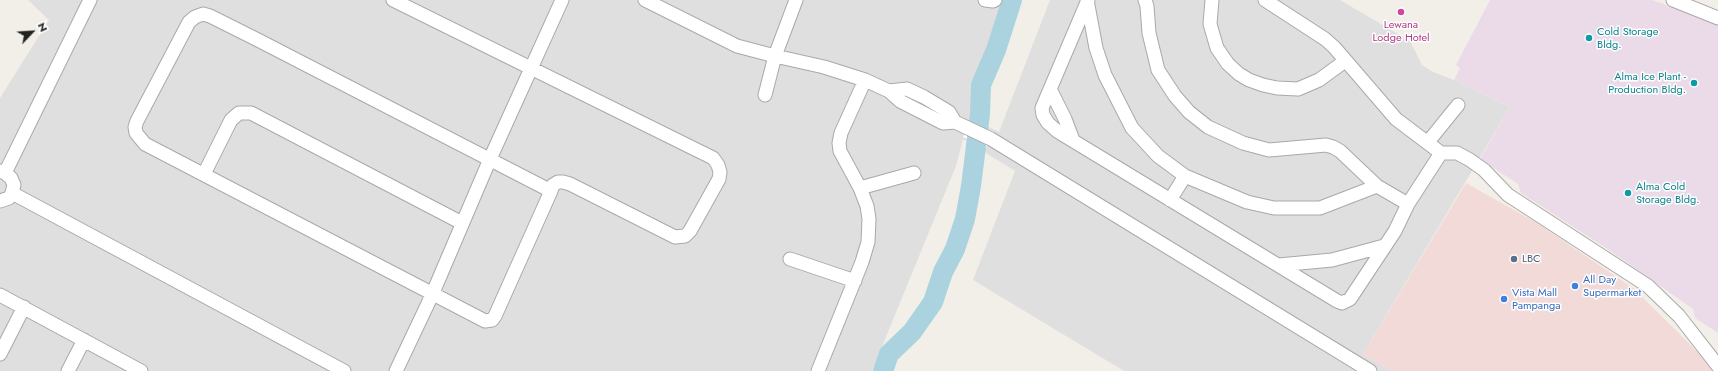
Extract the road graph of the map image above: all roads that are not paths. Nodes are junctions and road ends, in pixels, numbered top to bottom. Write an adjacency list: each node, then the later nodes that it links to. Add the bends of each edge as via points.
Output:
1 (90, 0): 25 (street)
2 (393, 0): 16 (street)
3 (562, 0): 16 (street)
4 (644, 0): 14 (street, via 737,46)
5 (796, 0): 14 (street)
6 (985, 0): 7 (street)
7 (995, 0)
8 (1088, 0): 18 (street); 28 (street, via 1096,48 1105,75 1132,128 1158,156)
9 (1144, 0): 29 (street, via 1158,70 1189,112 1208,127 1244,143 1269,150 1326,145 1333,147)
10 (1212, 0): 15 (street, via 1210,24 1217,48 1228,64 1249,80 1277,88 1298,88 1319,80)
11 (1265, 0): 15 (street, via 1325,39)
12 (1673, 0): 13 (street)
13 (1718, 18)
14 (775, 56): 17 (street); 19 (street)
15 (1345, 61): 22 (street, via 1396,119)
16 (532, 68): 24 (street); 31 (street, via 702,152 712,158 720,172 719,179 690,232 680,237 675,237 563,182 553,185)
17 (865, 80): 30 (street, via 841,133 839,144 846,164); 52 (street, via 889,91 906,89 924,97 949,112 955,122 991,139)
18 (1050, 89): 21 (street); 21 (street, via 1042,108 1043,115 1057,131)
19 (765, 95)
20 (1458, 105): 22 (street)
21 (1073, 140): 33 (street)
22 (1428, 142): 23 (street)
23 (1441, 153): 35 (street); 46 (street, via 1457,153 1470,160 1484,170 1508,195 1648,286 1679,316)
24 (490, 159): 27 (street, via 203,14 189,22 135,127 136,133 145,144); 31 (street); 36 (street)
25 (3, 172): 32 (street, via 11,178 14,185)
26 (914, 173): 30 (street)
27 (204, 174): 36 (street, via 231,120 239,113 251,113); 42 (street)
28 (1185, 176): 29 (street, via 1246,202 1274,208 1320,208); 33 (street)
29 (1377, 186): 35 (street)
30 (860, 188): 40 (street, via 867,206 869,233)
31 (550, 191): 42 (street, via 494,318 485,321)
32 (12, 193): 34 (street, via 9,198); 49 (street)
33 (1170, 200): 39 (street)
34 (0, 201)
35 (1408, 204): 37 (street)
36 (462, 223): 42 (street)
37 (1384, 246): 39 (street, via 1332,260); 39 (street, via 1350,299 1342,302)
38 (790, 259): 40 (street)
39 (1279, 265)
40 (854, 281): 51 (street)
41 (0, 294): 43 (street)
42 (432, 295): 50 (street)
43 (24, 307): 44 (street); 45 (street)
44 (84, 340): 47 (street); 48 (street)
45 (0, 354)
46 (1718, 366)
47 (68, 371)
48 (141, 371)
49 (344, 371)
50 (396, 371)
51 (818, 371)
52 (1370, 371)

